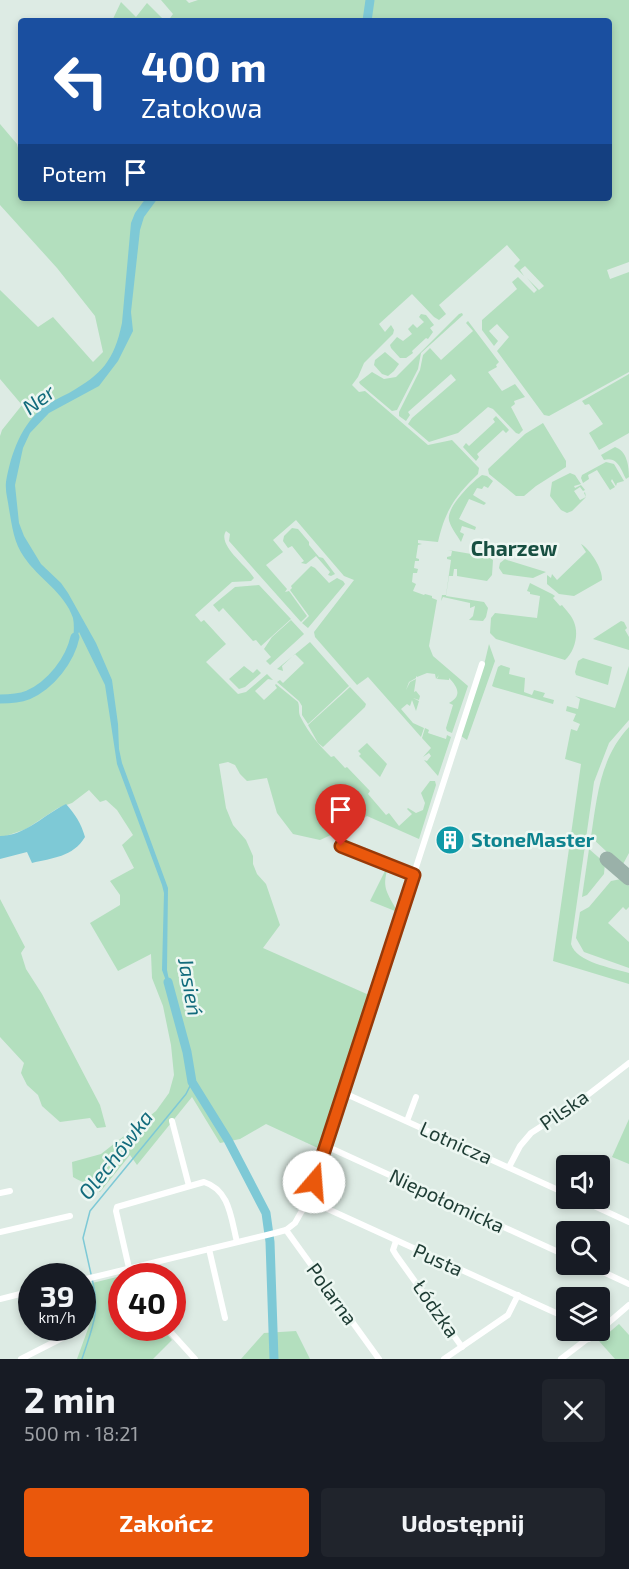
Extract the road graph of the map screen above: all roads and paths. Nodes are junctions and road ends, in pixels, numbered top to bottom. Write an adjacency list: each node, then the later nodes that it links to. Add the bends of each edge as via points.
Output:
1 (482, 664): 3 (street)
2 (341, 846): 3 (street)
3 (414, 875): 5 (street)
4 (629, 1063): 10 (street, Pilska, via 531,1133)
5 (344, 1093): 8 (street, Lotnicza); 9 (street)
6 (416, 1096): 8 (street)
7 (172, 1121): 11 (street)
8 (407, 1121): 10 (street, Lotnicza)
9 (326, 1146): 15 (street); 24 (street, Niepołomicka)
10 (509, 1167): 12 (street, Lotnicza)
11 (189, 1186): 22 (street, via 204,1182 216,1188 226,1200); 25 (street, via 117,1207)
12 (556, 1189)
13 (10, 1191): 14 (street)
14 (0, 1193)
15 (309, 1200): 19 (street, via 298,1220); 21 (street, Pusta)
16 (601, 1209): 18 (street)
17 (70, 1216): 20 (street)
18 (629, 1222)
19 (286, 1230): 22 (street); 42 (street, Polarna)
20 (0, 1232)
21 (396, 1241): 30 (street, Pusta); 39 (street, Łódzka, via 396,1256)
22 (237, 1242): 23 (street)
23 (209, 1249): 26 (street); 34 (street)
24 (556, 1251)
25 (128, 1263)
26 (150, 1263)
27 (610, 1275): 28 (street)
28 (629, 1284)
29 (18, 1295): 31 (street)
30 (518, 1295): 33 (street, Pusta); 39 (street, via 508,1315)
31 (0, 1299)
32 (629, 1305): 35 (street)
33 (556, 1313)
34 (225, 1318)
35 (610, 1321)
36 (56, 1341): 40 (street)
37 (179, 1341): 41 (street)
38 (586, 1341): 44 (street)
39 (462, 1347): 43 (street)
40 (21, 1359)
41 (195, 1359)
42 (379, 1359)
43 (444, 1359)
44 (561, 1359)

